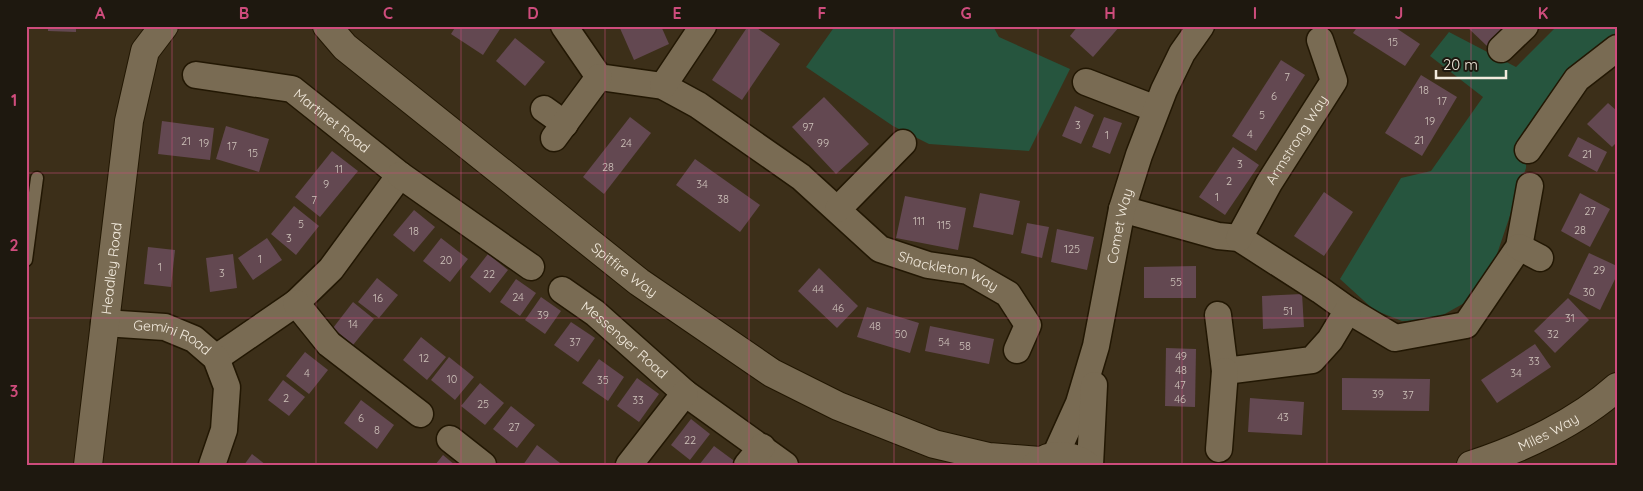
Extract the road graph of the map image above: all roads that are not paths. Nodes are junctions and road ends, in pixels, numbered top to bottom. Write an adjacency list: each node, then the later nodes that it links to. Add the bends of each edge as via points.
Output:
1 (164, 26): 13 (street, Headley Road, via 145,51)
2 (184, 26): 13 (street, Headley Road, via 151,53)
3 (307, 26): 10 (street, Spitfire Way)
4 (327, 26): 10 (street, Spitfire Way)
5 (564, 26): 15 (street)
6 (703, 26): 17 (street)
7 (1201, 26): 19 (street, Comet Way, via 1182,53)
8 (1525, 26): 12 (street)
9 (1320, 40): 27 (street, Armstrong Way, via 1334,81 1269,183)
10 (346, 47): 43 (street, Spitfire Way, via 639,282 772,373 838,406)
11 (1617, 48): 21 (street, via 1577,79)
12 (1500, 49)
13 (139, 75): 34 (street, Headley Road, via 129,121)
14 (196, 75): 22 (street, Martinet Road, via 292,89)
15 (600, 77): 17 (street, Shackleton Way); 18 (street, via 560,131)
16 (1086, 82): 19 (street)
17 (663, 86): 25 (street, Shackleton Way, via 732,128 801,177)
18 (544, 109)
19 (1156, 109): 26 (street, Comet Way)
20 (903, 143): 25 (street)
21 (1528, 150)
22 (400, 175): 29 (street, Martinet Road); 31 (street, via 331,269)
23 (37, 178): 28 (lane)
24 (1530, 186): 32 (street, via 1529,253 1466,325 1395,338)
25 (838, 209): 36 (street, Shackleton Way, via 880,249 928,265 968,271 1008,294 1028,325)
26 (1122, 209): 27 (street, via 1218,236); 35 (street, Comet Way)
27 (1239, 238): 32 (street)
28 (26, 260)
29 (531, 267)
30 (562, 290): 39 (street, Messenger Road)
31 (296, 303): 37 (street); 41 (street, via 328,344)
32 (1348, 310): 38 (street, via 1330,340 1312,360)
33 (1218, 315): 38 (street)
34 (104, 323): 37 (street, Gemini Road, via 165,327 194,339); 47 (street, Headley Road)
35 (1096, 346): 46 (street, Comet Way, via 1079,403); 54 (street, Comet Way)
36 (1016, 350)
37 (216, 358): 48 (street, Gemini Road, via 226,387 224,430)
38 (1226, 371): 44 (street)
39 (686, 393): 45 (street, Messenger Road); 50 (street)
40 (1613, 398): 55 (street, Miles Way, via 1502,455)
41 (420, 414)
42 (450, 439): 49 (street)
43 (934, 444): 46 (street, Spitfire Way, via 989,457); 52 (street, Spitfire Way)
44 (1219, 449)
45 (755, 456): 51 (street, Messenger Road)
46 (1044, 461): 53 (street, via 1064,455)
47 (88, 465)
48 (212, 465)
49 (482, 465)
50 (629, 465)
51 (785, 465)
52 (968, 465)
53 (1086, 465)
54 (1090, 465)
55 (1472, 465)

